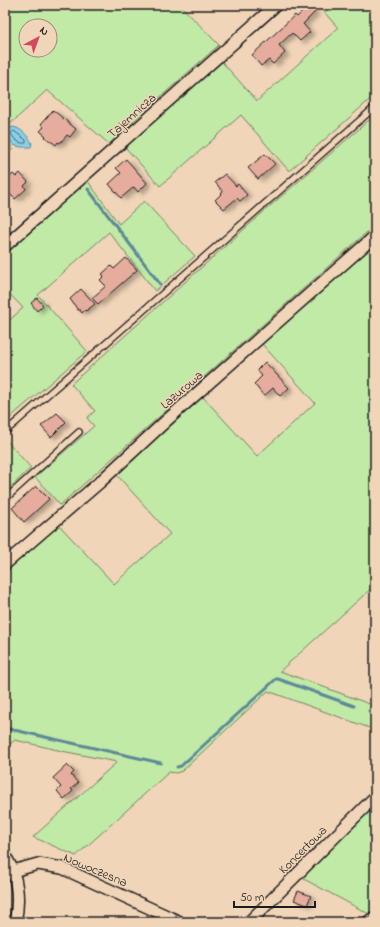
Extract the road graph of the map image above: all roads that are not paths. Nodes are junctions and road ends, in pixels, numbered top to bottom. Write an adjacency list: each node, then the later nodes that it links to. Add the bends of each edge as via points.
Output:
1 (276, 5): 4 (street, Tajemnicza)
2 (375, 107): 5 (lane)
3 (375, 236): 8 (street, Lazurowa)
4 (5, 246)
5 (5, 432)
6 (79, 432): 7 (lane)
7 (5, 499)
8 (5, 564)
9 (375, 797): 15 (street, Koncertowa)
10 (5, 856): 11 (street)
11 (13, 871): 13 (street, via 17,886); 14 (street, Nowoczesna, via 38,864 62,868)
12 (375, 917): 16 (street)
13 (15, 922)
14 (180, 922)
15 (250, 922)
16 (368, 922)

